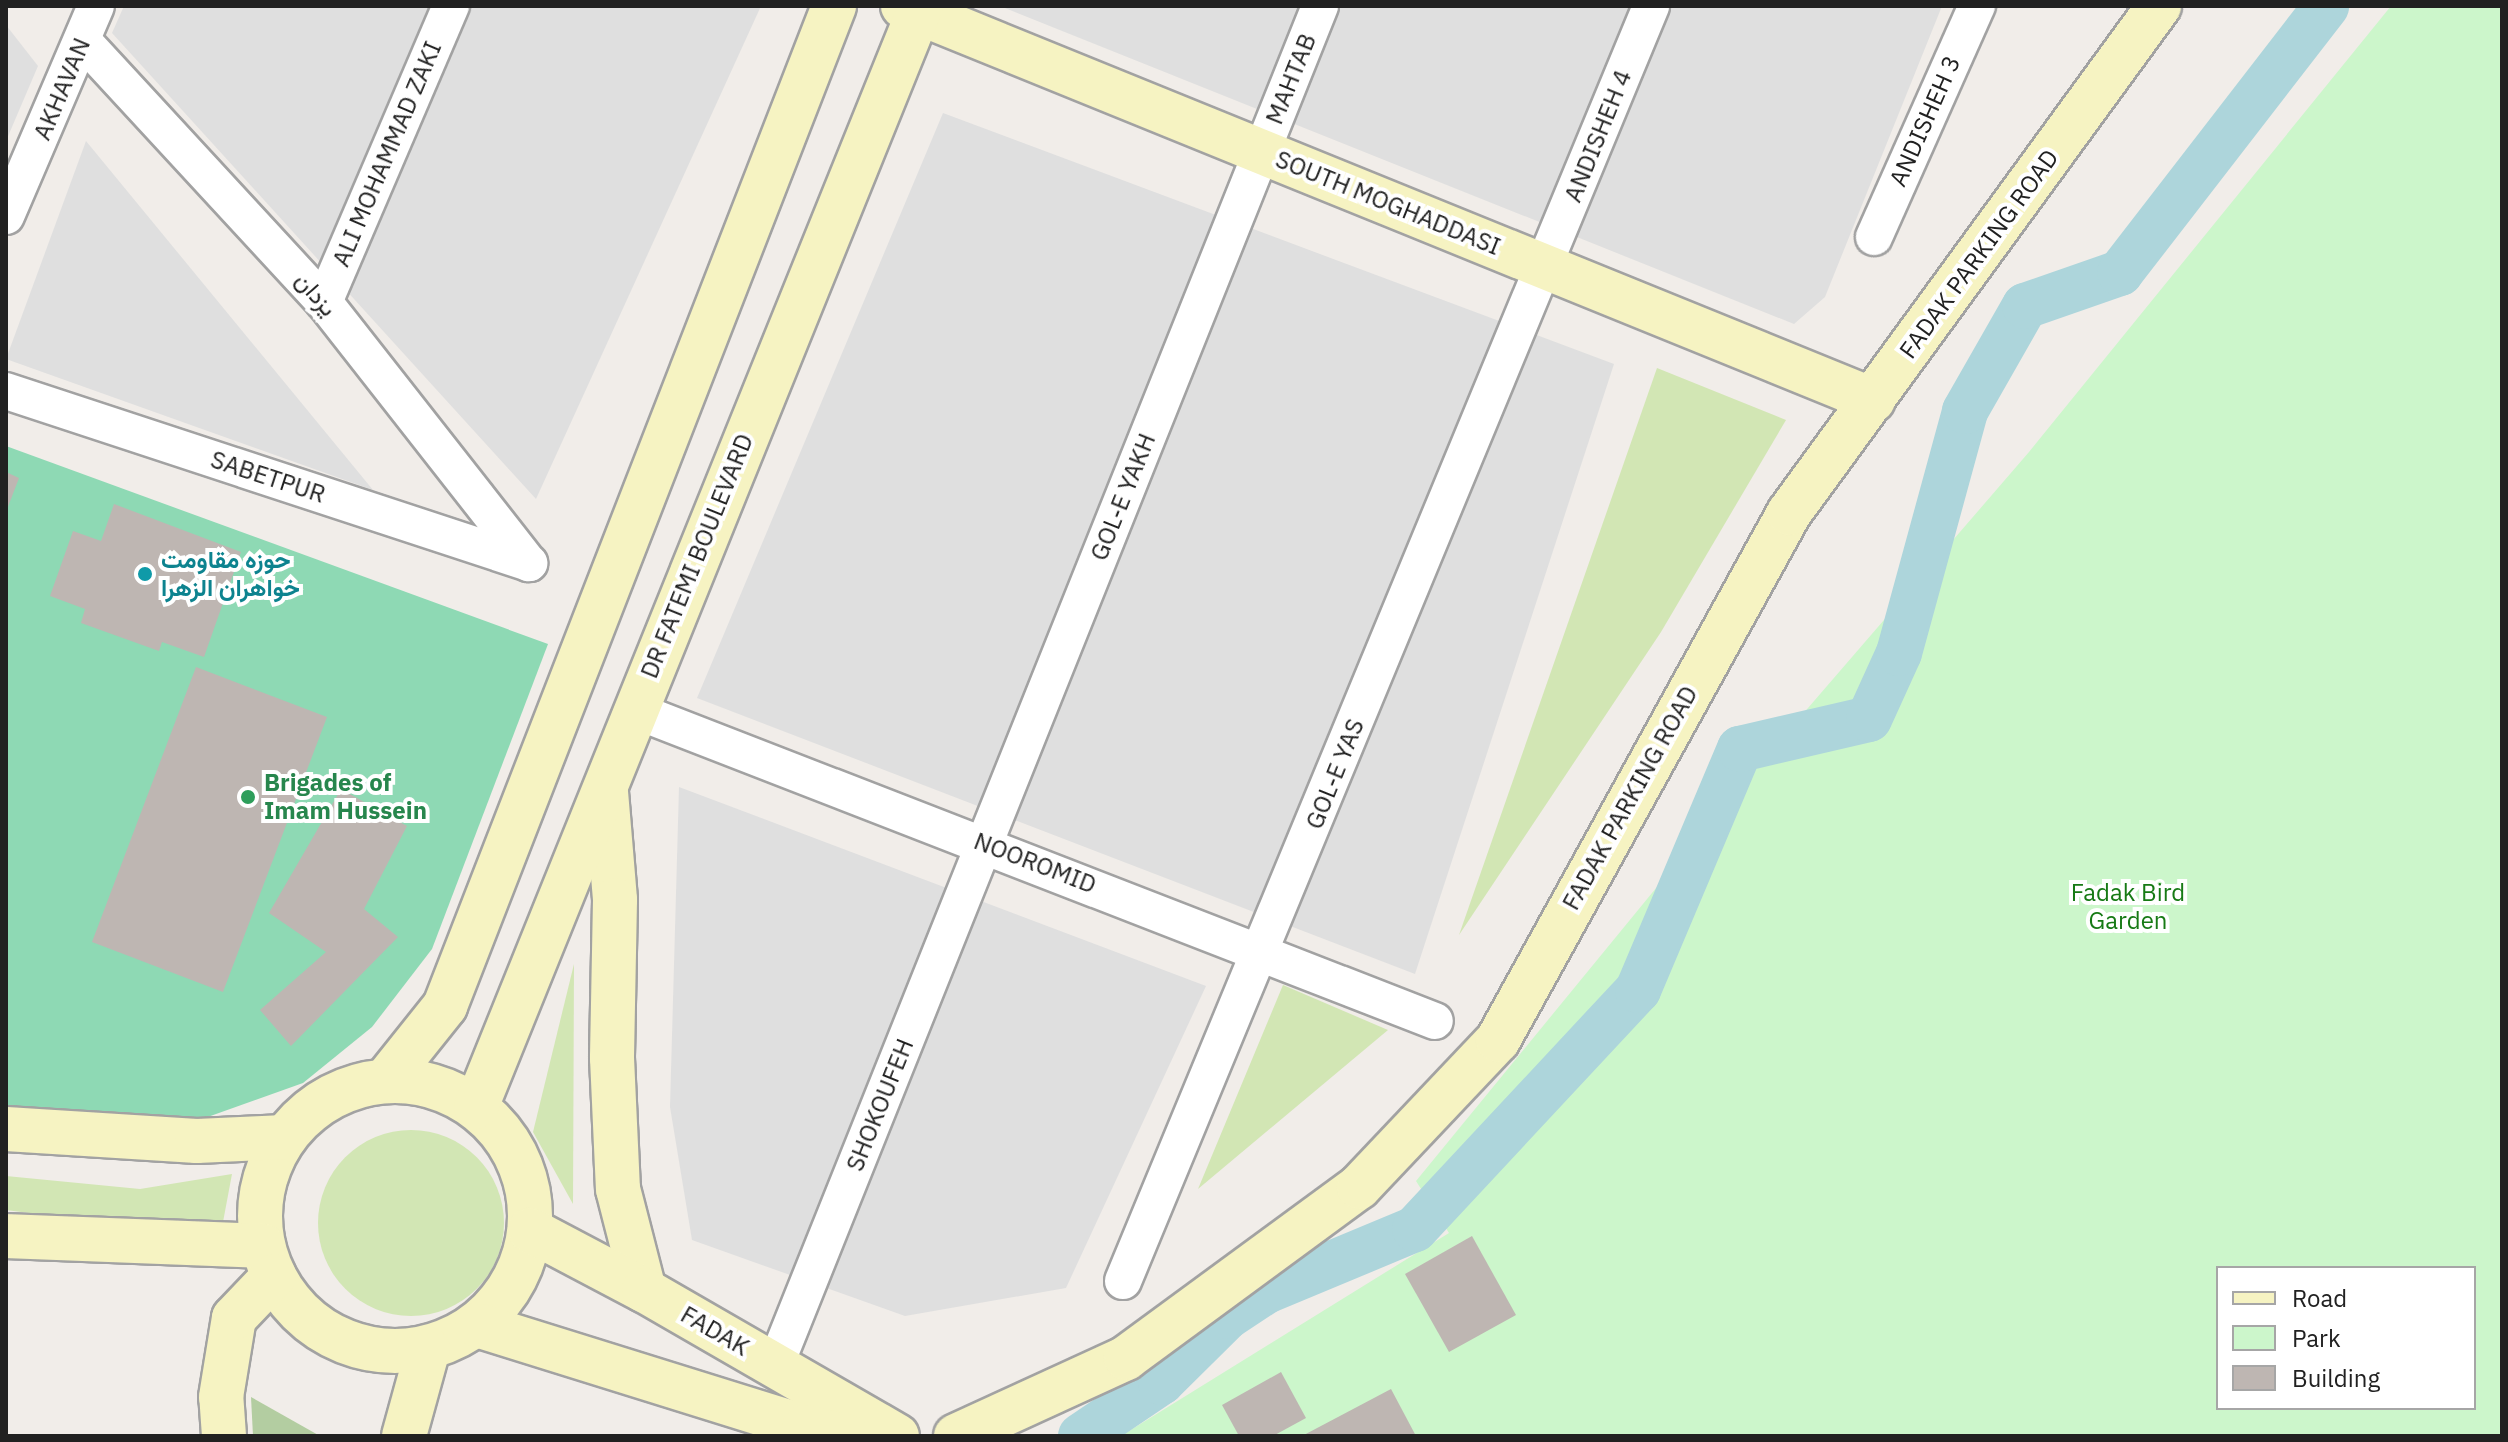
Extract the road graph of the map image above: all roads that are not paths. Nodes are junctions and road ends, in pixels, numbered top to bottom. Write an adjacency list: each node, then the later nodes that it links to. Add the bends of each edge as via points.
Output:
1 (96, 6): 9 (street, AKHAVAN)
2 (451, 6): 14 (street, ALI MOHAMMAD ZAKI)
3 (834, 6): 23 (main road, via 445,1006)
4 (1320, 6): 10 (street, MAHTAB)
5 (1651, 6): 13 (street, ANDISHEH 4)
6 (1977, 6): 12 (street, ANDISHEH 3)
7 (2159, 6): 16 (main road, FADAK PARKING ROAD)
8 (914, 8): 10 (main road, SOUTH MOGHADDASI); 18 (main road, DR FATEMI BOULEVARD)
9 (83, 41): 11 (street, AKHAVAN); 14 (street, یزدان)
10 (1262, 152): 13 (main road, SOUTH MOGHADDASI); 20 (street, GOL-E YAKH)
11 (6, 216)
12 (1874, 237)
13 (1544, 266): 16 (main road, SOUTH MOGHADDASI); 21 (street, GOL-E YAS)
14 (324, 302): 17 (street, یزدان)
15 (6, 391): 17 (street, SABETPUR)
16 (1873, 400): 39 (main road, FADAK PARKING ROAD, via 1789,513 1498,1040 1359,1187 1126,1358)
17 (529, 563)
18 (634, 710): 19 (main road, DR FATEMI BOULEVARD); 20 (street, NOOROMID)
19 (605, 780): 24 (main road, DR FATEMI BOULEVARD); 31 (main road, via 615,900 612,1058 618,1189)
20 (983, 843): 21 (street, NOOROMID); 34 (street, SHOKOUFEH)
21 (1263, 950): 22 (street, NOOROMID); 30 (street, GOL-E YAS)
22 (1435, 1021)
23 (386, 1080): 24 (main road, via 448,1090); 26 (main road, via 347,1089 313,1108)
24 (476, 1107): 27 (main road, via 501,1131 519,1161 529,1195)
25 (6, 1129): 26 (main road, via 197,1141)
26 (285, 1137): 29 (main road, via 268,1171 260,1208)
27 (530, 1230): 31 (main road, FADAK); 32 (main road, via 514,1283)
28 (6, 1236): 29 (main road)
29 (269, 1261): 33 (main road, via 290,1302 338,1340 382,1351); 35 (main road, via 234,1318 221,1397)
30 (1123, 1281)
31 (644, 1290): 34 (main road, FADAK)
32 (477, 1325): 33 (main road); 37 (main road)
33 (428, 1349): 36 (main road)
34 (775, 1366): 38 (main road, FADAK)
35 (224, 1436)
36 (404, 1436)
37 (847, 1436)
38 (897, 1436)
39 (956, 1436)

